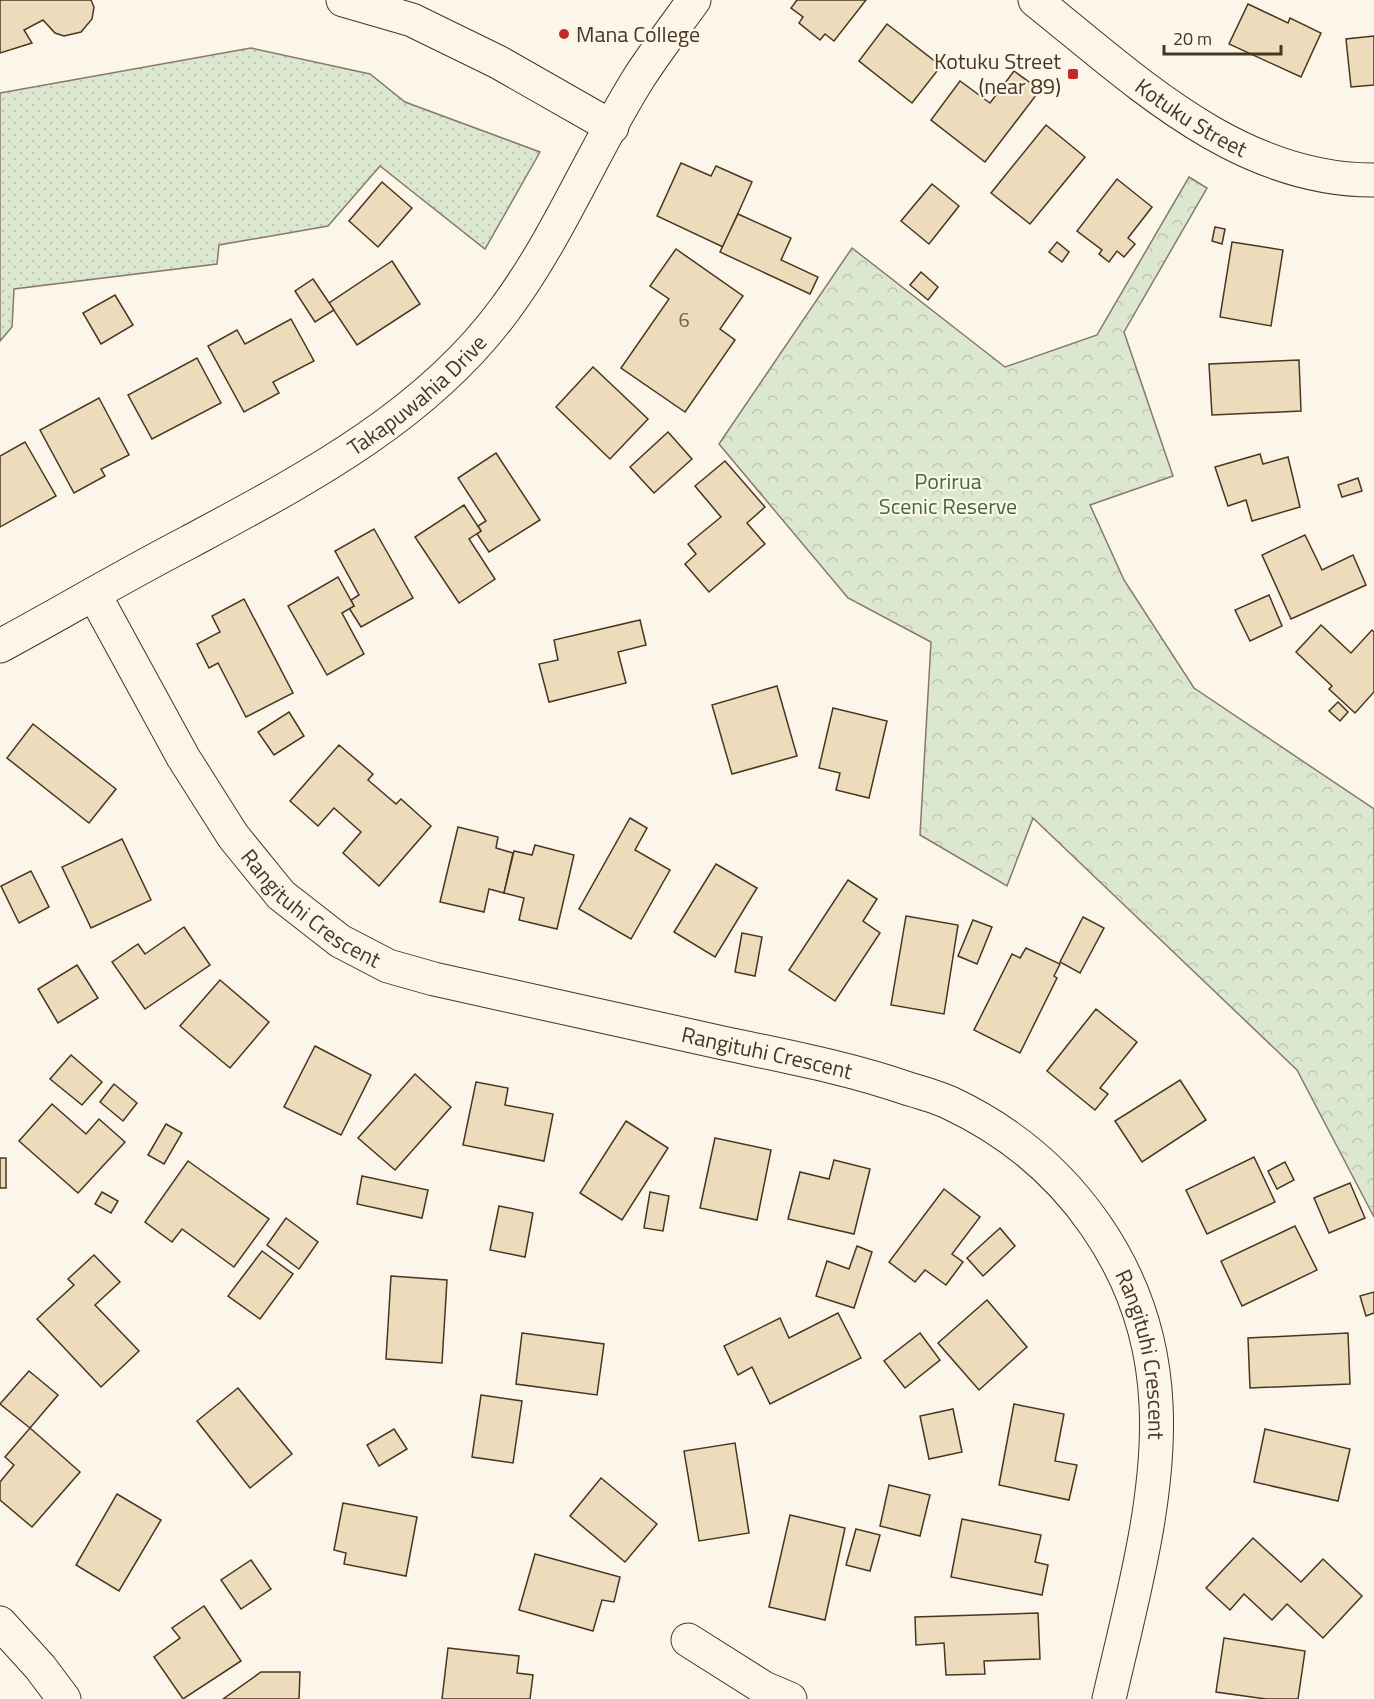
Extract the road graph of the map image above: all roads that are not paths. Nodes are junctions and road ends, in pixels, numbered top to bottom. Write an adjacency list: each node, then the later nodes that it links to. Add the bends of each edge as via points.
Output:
1 (343, 0): 4 (street, via 412,20 498,62)
2 (694, 0): 4 (street, Takapuwahia Drive, via 640,77)
3 (1035, 0): 5 (street, Kotuku Street, via 1181,115 1250,153 1306,172)
4 (612, 127): 6 (street, Takapuwahia Drive, via 542,255 504,311 415,404 373,436)
5 (1374, 180)
6 (94, 594): 7 (street, Takapuwahia Drive); 12 (street, Rangituhi Crescent, via 183,757 232,836 281,895 340,941 388,966 434,980 871,1076 949,1102 1017,1142 1060,1181 1098,1226 1127,1281 1150,1343 1156,1406 1153,1491)
7 (0, 646)
8 (0, 1623): 10 (street)
9 (688, 1640): 11 (street, via 764,1688)
10 (64, 1699)
11 (790, 1699)
12 (1109, 1699)

